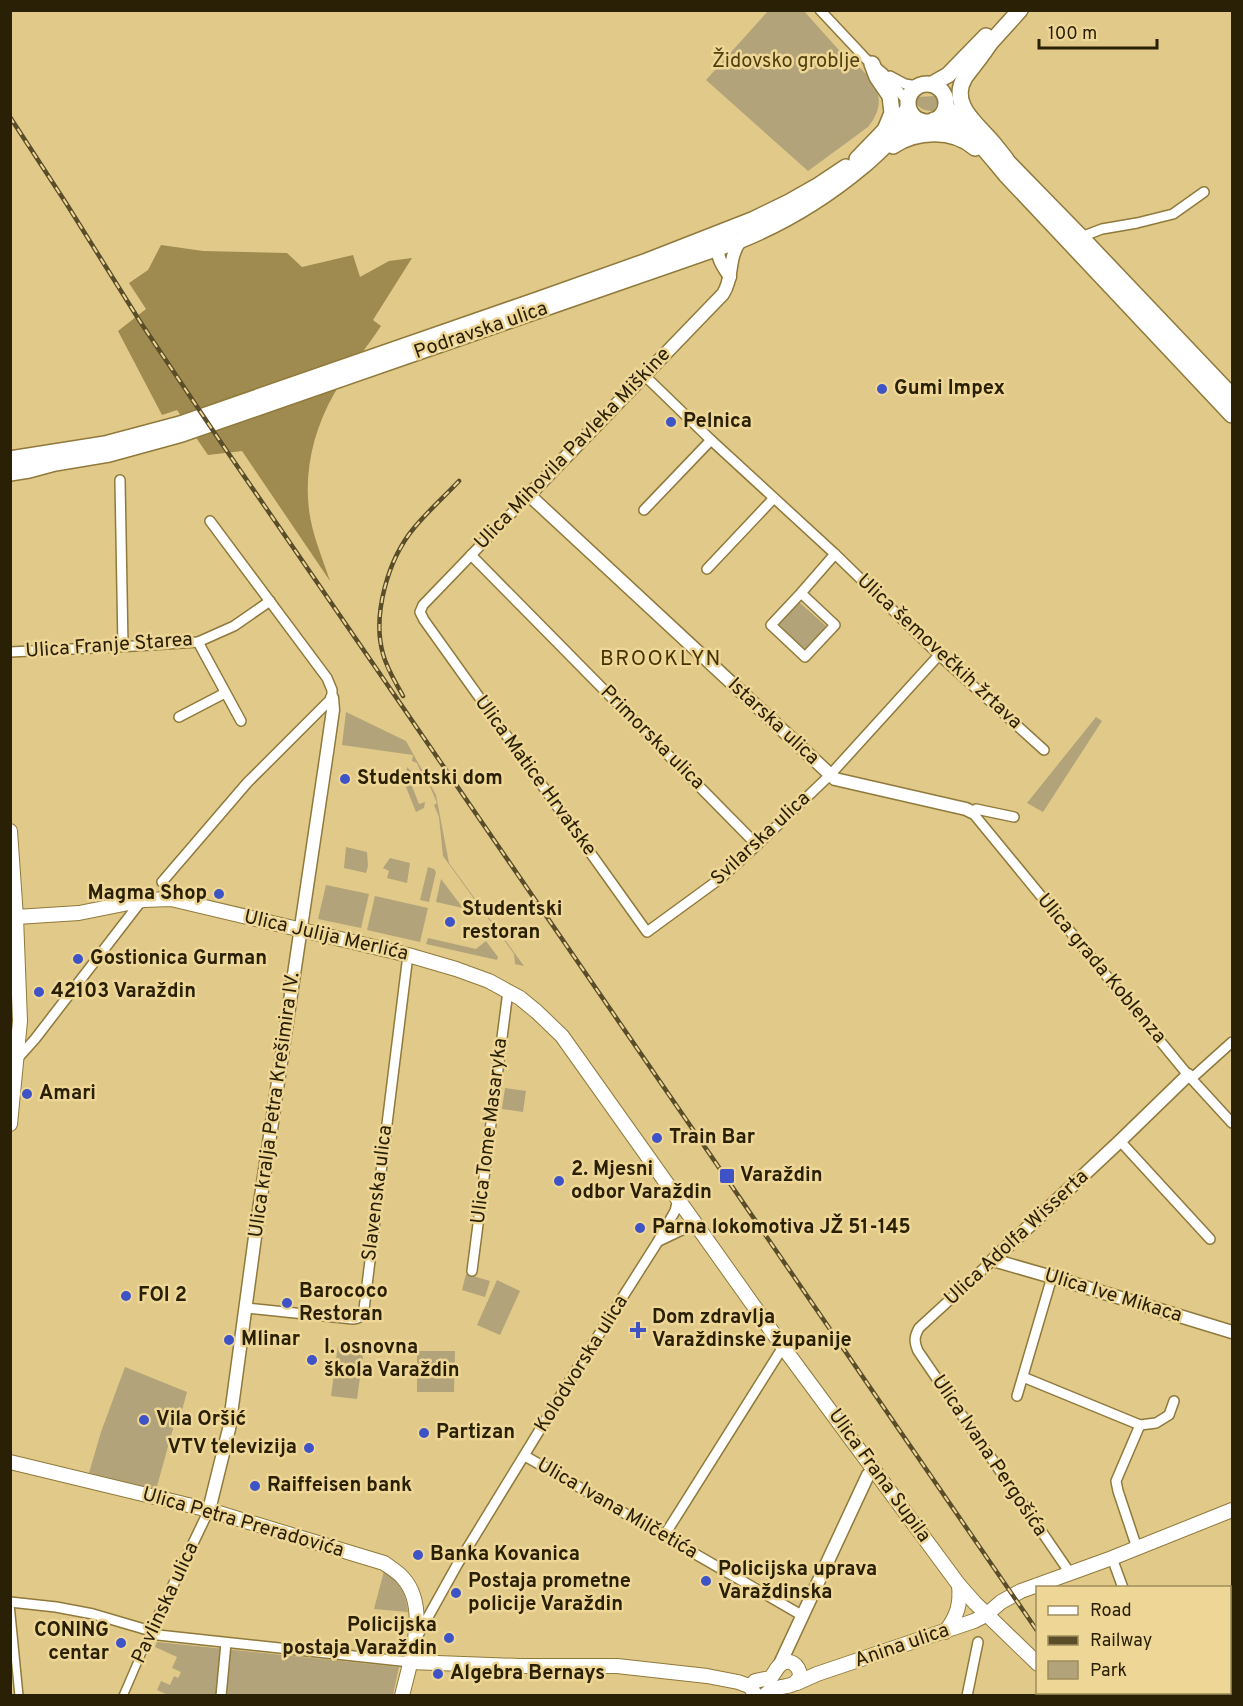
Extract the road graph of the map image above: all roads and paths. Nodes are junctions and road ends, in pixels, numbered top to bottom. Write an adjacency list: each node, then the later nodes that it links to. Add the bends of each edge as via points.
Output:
1 (820, 10): 5 (street)
2 (1011, 10): 6 (main road, via 948,75)
3 (1020, 10): 4 (main road)
4 (990, 43): 7 (main road, via 954,81); 10 (main road, via 966,77 961,99 965,113)
5 (877, 69): 6 (street, via 905,84); 8 (street); 11 (main road, via 877,77 890,96 892,113 885,130)
6 (925, 85): 7 (main road, via 942,90); 8 (main road, via 910,93)
7 (946, 103): 9 (main road, via 942,115); 10 (main road, via 949,110)
8 (908, 105): 9 (main road, via 915,118); 11 (main road, Podravska ulica, via 898,124)
9 (928, 121): 11 (main road, Podravska ulica, via 915,123); 12 (main road, via 948,121 964,130)
10 (1006, 159): 15 (main road)
11 (860, 163): 12 (main road, via 897,143 939,134 971,145); 14 (main road, Podravska ulica); 16 (main road, Podravska ulica, via 822,197 791,217)
12 (1006, 175): 21 (main road)
13 (1204, 192): 15 (street, via 1173,214)
14 (727, 230): 17 (street, via 721,238); 23 (main road, Podravska ulica, via 180,424 105,444)
15 (1081, 237): 20 (main road)
16 (741, 240): 17 (main road, Podravska ulica); 18 (street, Ulica Mihovila Pavleka Miškine, via 732,258)
17 (719, 256): 18 (street); 24 (main road, Podravska ulica, via 698,255 182,434 109,454)
18 (730, 277): 19 (street, Ulica Mihovila Pavleka Miškine, via 723,294)
19 (644, 375): 22 (street, Ulica šemovečkih žrtava); 26 (street, Ulica Mihovila Pavleka Miškine)
20 (1233, 396)
21 (1233, 415)
22 (711, 440): 27 (street, Ulica šemovečkih žrtava); 28 (street)
23 (10, 459)
24 (10, 473)
25 (120, 480): 37 (street)
26 (530, 495): 31 (street, Ulica Mihovila Pavleka Miškine); 45 (street, Istarska ulica)
27 (774, 498): 30 (street, Ulica šemovečkih žrtava); 32 (street)
28 (644, 510)
29 (210, 521): 34 (street)
30 (835, 554): 33 (street); 39 (street, Ulica šemovečkih žrtava)
31 (471, 555): 35 (street, Ulica Mihovila Pavleka Miškine, via 420,608); 49 (street, Primorska ulica)
32 (706, 569)
33 (801, 593): 33 (street, via 771,625 806,657 835,625)
34 (270, 602): 36 (street, Ulica Franje Starea, via 234,626); 41 (street, via 327,678)
35 (424, 620): 54 (street, Ulica Matice Hrvatske)
36 (198, 642): 37 (street, Ulica Franje Starea); 40 (street)
37 (123, 646): 38 (street, Ulica Franje Starea)
38 (10, 652)
39 (939, 655): 44 (street, Ulica šemovečkih žrtava); 45 (street, Svilarska ulica)
40 (225, 693): 42 (street); 43 (street)
41 (332, 698): 50 (street, via 247,783); 53 (street, Ulica kralja Petra Krešimira IV.)
42 (179, 717)
43 (241, 721)
44 (1044, 750)
45 (830, 775): 46 (street, Istarska ulica); 49 (street, Svilarska ulica)
46 (972, 813): 47 (street, via 976,809); 59 (street, Ulica grada Koblenza)
47 (1014, 817)
48 (10, 831): 52 (main road)
49 (757, 845): 54 (street, Svilarska ulica, via 721,878)
50 (162, 882)
51 (142, 900): 52 (main road, Ulica Julija Merlića, via 79,913); 53 (main road, Ulica Julija Merlića, via 171,899); 58 (street)
52 (13, 917): 58 (main road, via 20,1021)
53 (301, 930): 55 (main road, Ulica Julija Merlića); 70 (street, Ulica kralja Petra Krešimira IV.)
54 (647, 932)
55 (408, 955): 56 (main road, Ulica Julija Merlića, via 474,975); 70 (street, Slavenska ulica, via 362,1313 353,1319)
56 (508, 991): 63 (main road, Ulica Julija Merlića, via 554,1028); 68 (street, Ulica Tome Masaryka)
57 (1233, 1042): 59 (street, Ulica Adolfa Wisserta)
58 (14, 1061): 61 (main road)
59 (1190, 1077): 60 (street, Ulica grada Koblenza); 62 (street, Ulica Adolfa Wisserta)
60 (1233, 1123)
61 (10, 1124)
62 (1120, 1141): 65 (street); 67 (street, Ulica Adolfa Wisserta)
63 (678, 1199): 64 (main road, Ulica Frana Supila); 66 (street, Kolodvorska ulica)
64 (698, 1228): 66 (street, via 678,1231); 73 (main road, Ulica Frana Supila)
65 (1210, 1239)
66 (657, 1243): 78 (street, Kolodvorska ulica)
67 (993, 1260): 69 (street, Ulica Ive Mikaca); 72 (street, Ulica Adolfa Wisserta)
68 (472, 1271)
69 (1052, 1277): 71 (street, Ulica Ive Mikaca); 74 (street)
70 (246, 1308): 81 (street, Ulica kralja Petra Krešimira IV., via 229,1429)
71 (1233, 1332)
72 (915, 1336): 86 (street, Ulica Ivana Pergošića, via 918,1351)
73 (783, 1347): 80 (main road, Ulica Frana Supila); 83 (street)
74 (1023, 1377): 75 (street); 77 (street)
75 (1017, 1396)
76 (1174, 1401): 77 (street, via 1169,1415 1156,1423)
77 (1140, 1425): 84 (street, via 1116,1481)
78 (525, 1456): 83 (street, Ulica Ivana Milčetića); 96 (street, Kolodvorska ulica)
79 (10, 1462): 81 (main road, Ulica Petra Preradovića)
80 (874, 1470): 87 (main road, Ulica Frana Supila); 91 (street, via 868,1475)
81 (209, 1510): 92 (street, Pavlinska ulica); 96 (main road, Ulica Petra Preradovića, via 375,1559 394,1569 409,1586 416,1606)
82 (1233, 1510): 84 (main road, Anina ulica)
83 (664, 1536): 91 (street, Ulica Ivana Milčetića)
84 (1137, 1548): 85 (main road, Anina ulica)
85 (1112, 1558): 86 (main road, Anina ulica); 88 (street)
86 (1070, 1573): 90 (main road, Anina ulica, via 1021,1591)
87 (959, 1585): 90 (main road, Ulica Frana Supila); 93 (main road, via 957,1615)
88 (1123, 1586)
89 (10, 1603): 92 (street, via 93,1614); 98 (street)
90 (986, 1614): 93 (main road, Anina ulica); 100 (main road, Ulica Frana Supila)
91 (803, 1616): 97 (street)
92 (151, 1631): 95 (street); 105 (street, Pavlinska ulica)
93 (945, 1632): 102 (main road, Anina ulica, via 817,1674)
94 (978, 1642): 108 (street)
95 (226, 1643): 99 (street); 106 (street)
96 (414, 1644): 99 (main road, Ulica Petra Preradovića)
97 (788, 1647): 101 (street); 102 (street)
98 (13, 1654): 104 (street)
99 (410, 1662): 103 (main road, via 617,1666 707,1676 738,1682); 107 (main road, Ulica Petra Preradovića)
100 (1036, 1662)
101 (779, 1666): 102 (main road, via 786,1662); 103 (main road)
102 (796, 1671): 103 (main road, via 790,1686)
103 (755, 1691)
104 (19, 1695)
105 (123, 1695)
106 (221, 1695)
107 (402, 1695)
108 (967, 1695)

